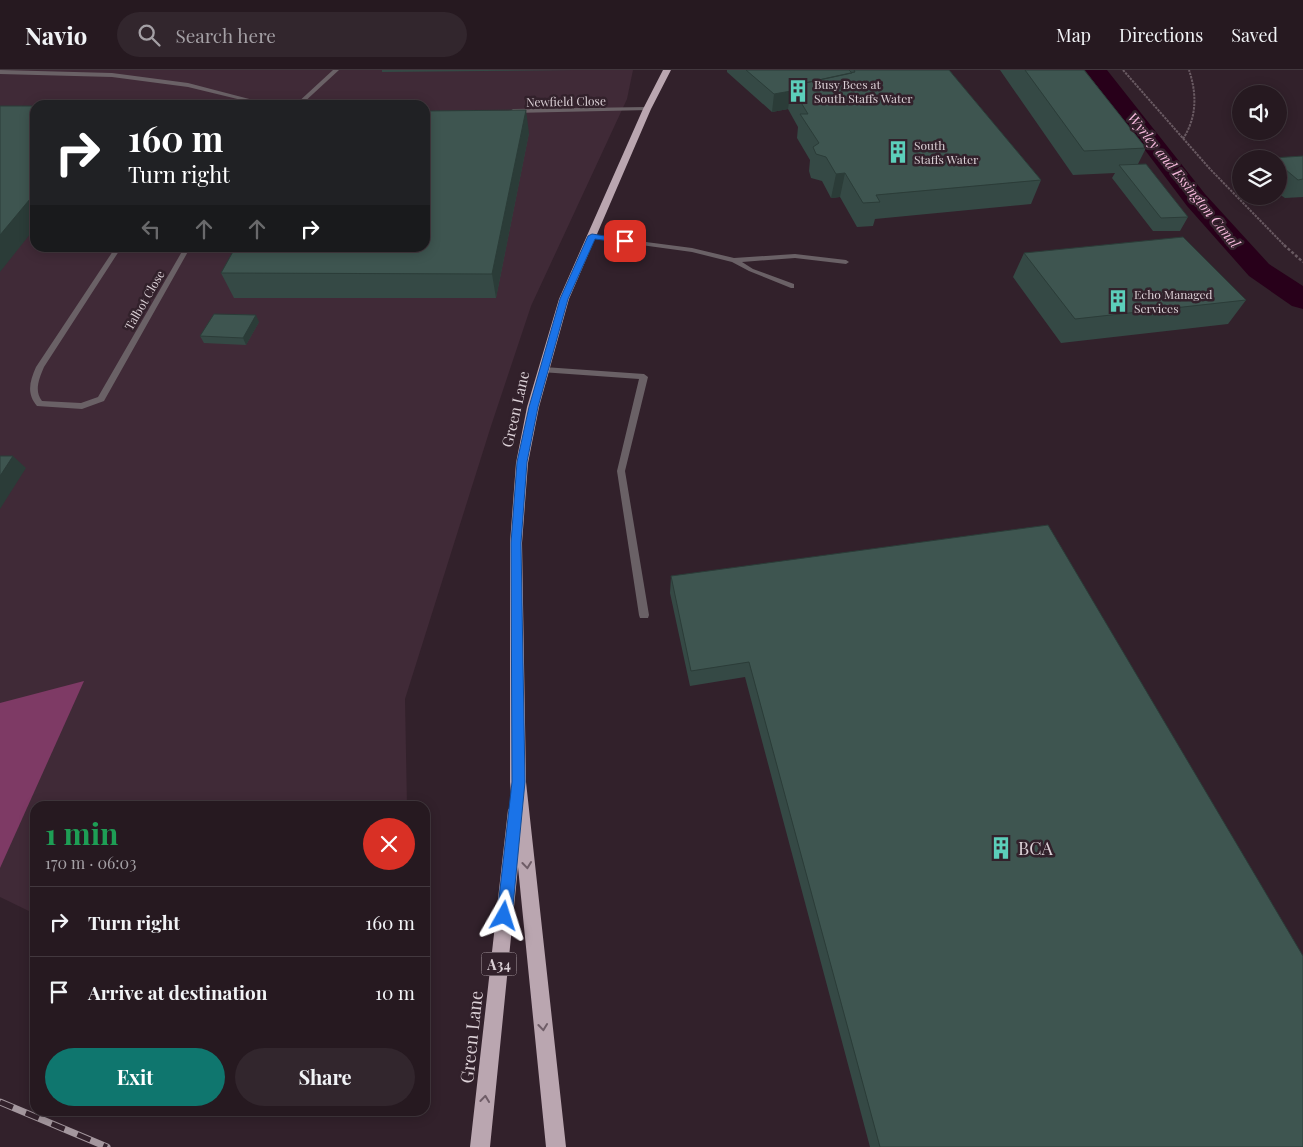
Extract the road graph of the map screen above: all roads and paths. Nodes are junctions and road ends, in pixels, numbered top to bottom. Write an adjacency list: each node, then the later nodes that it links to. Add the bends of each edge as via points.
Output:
1 (336, 70): 7 (lane)
2 (667, 70): 8 (highway, Green Lane / A34)
3 (1124, 70): 10 (path)
4 (1190, 70): 10 (path, via 1195,84 1196,105 1189,131)
5 (0, 72): 6 (lane, via 112,74 188,85)
6 (249, 100)
7 (304, 100)
8 (647, 109): 9 (lane, Newfield Close); 11 (highway, Green Lane / A34)
9 (502, 112)
10 (1183, 139): 16 (path, via 1269,233)
11 (592, 236): 14 (lane, via 692,250); 18 (highway, Green Lane / A34, via 564,299)
12 (115, 252): 13 (lane, Talbot Close, via 40,367 33,385 33,394 40,404 82,406 102,399)
13 (185, 252)
14 (734, 260): 15 (lane, via 795,256); 17 (lane)
15 (846, 262)
16 (1303, 262)
17 (791, 286)
18 (544, 370): 19 (lane, via 644,377 621,470); 20 (highway, Green Lane / A34, via 522,462 516,543)
19 (644, 615)
20 (518, 782): 21 (highway, Green Lane / A34, one-way to 20); 22 (highway, Green Lane / A34, one-way to 22)
21 (480, 1147)
22 (556, 1147)

